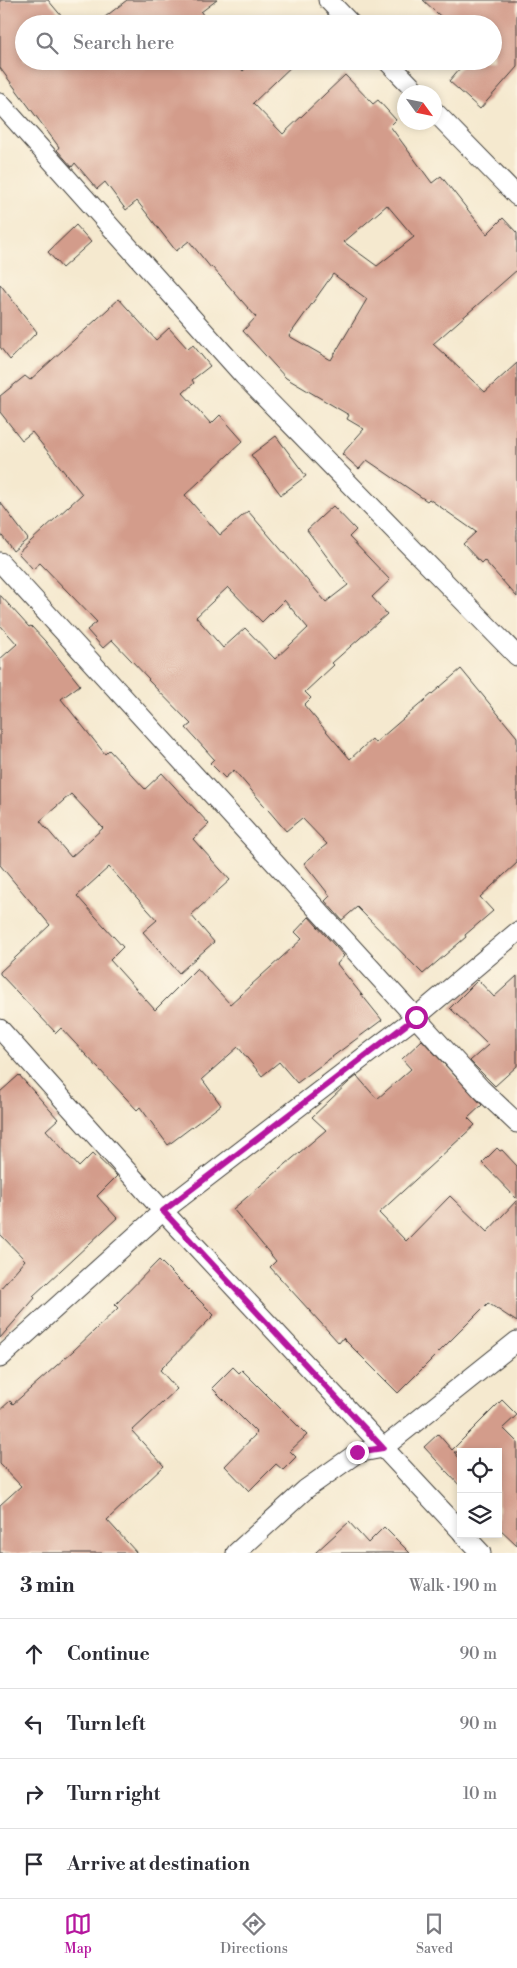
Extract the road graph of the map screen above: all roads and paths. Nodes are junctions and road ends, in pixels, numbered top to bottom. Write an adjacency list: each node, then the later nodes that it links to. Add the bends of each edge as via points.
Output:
1 (328, 0): 2 (street)
2 (342, 15)
3 (396, 70): 4 (street)
4 (410, 85)
5 (0, 103): 9 (street, via 244,376)
6 (442, 119): 7 (street)
7 (517, 196)
8 (0, 562): 11 (street)
9 (517, 656)
10 (517, 932): 11 (street)
11 (416, 1017): 13 (street, via 481,1089); 14 (street)
12 (0, 1029): 14 (street)
13 (517, 1123)
14 (163, 1211): 16 (street); 17 (street)
15 (517, 1341): 17 (street)
16 (0, 1358)
17 (383, 1448): 18 (street); 20 (street, via 357,1452 306,1489)
18 (457, 1528)
19 (467, 1538): 21 (street)
20 (236, 1553)
21 (481, 1553)

